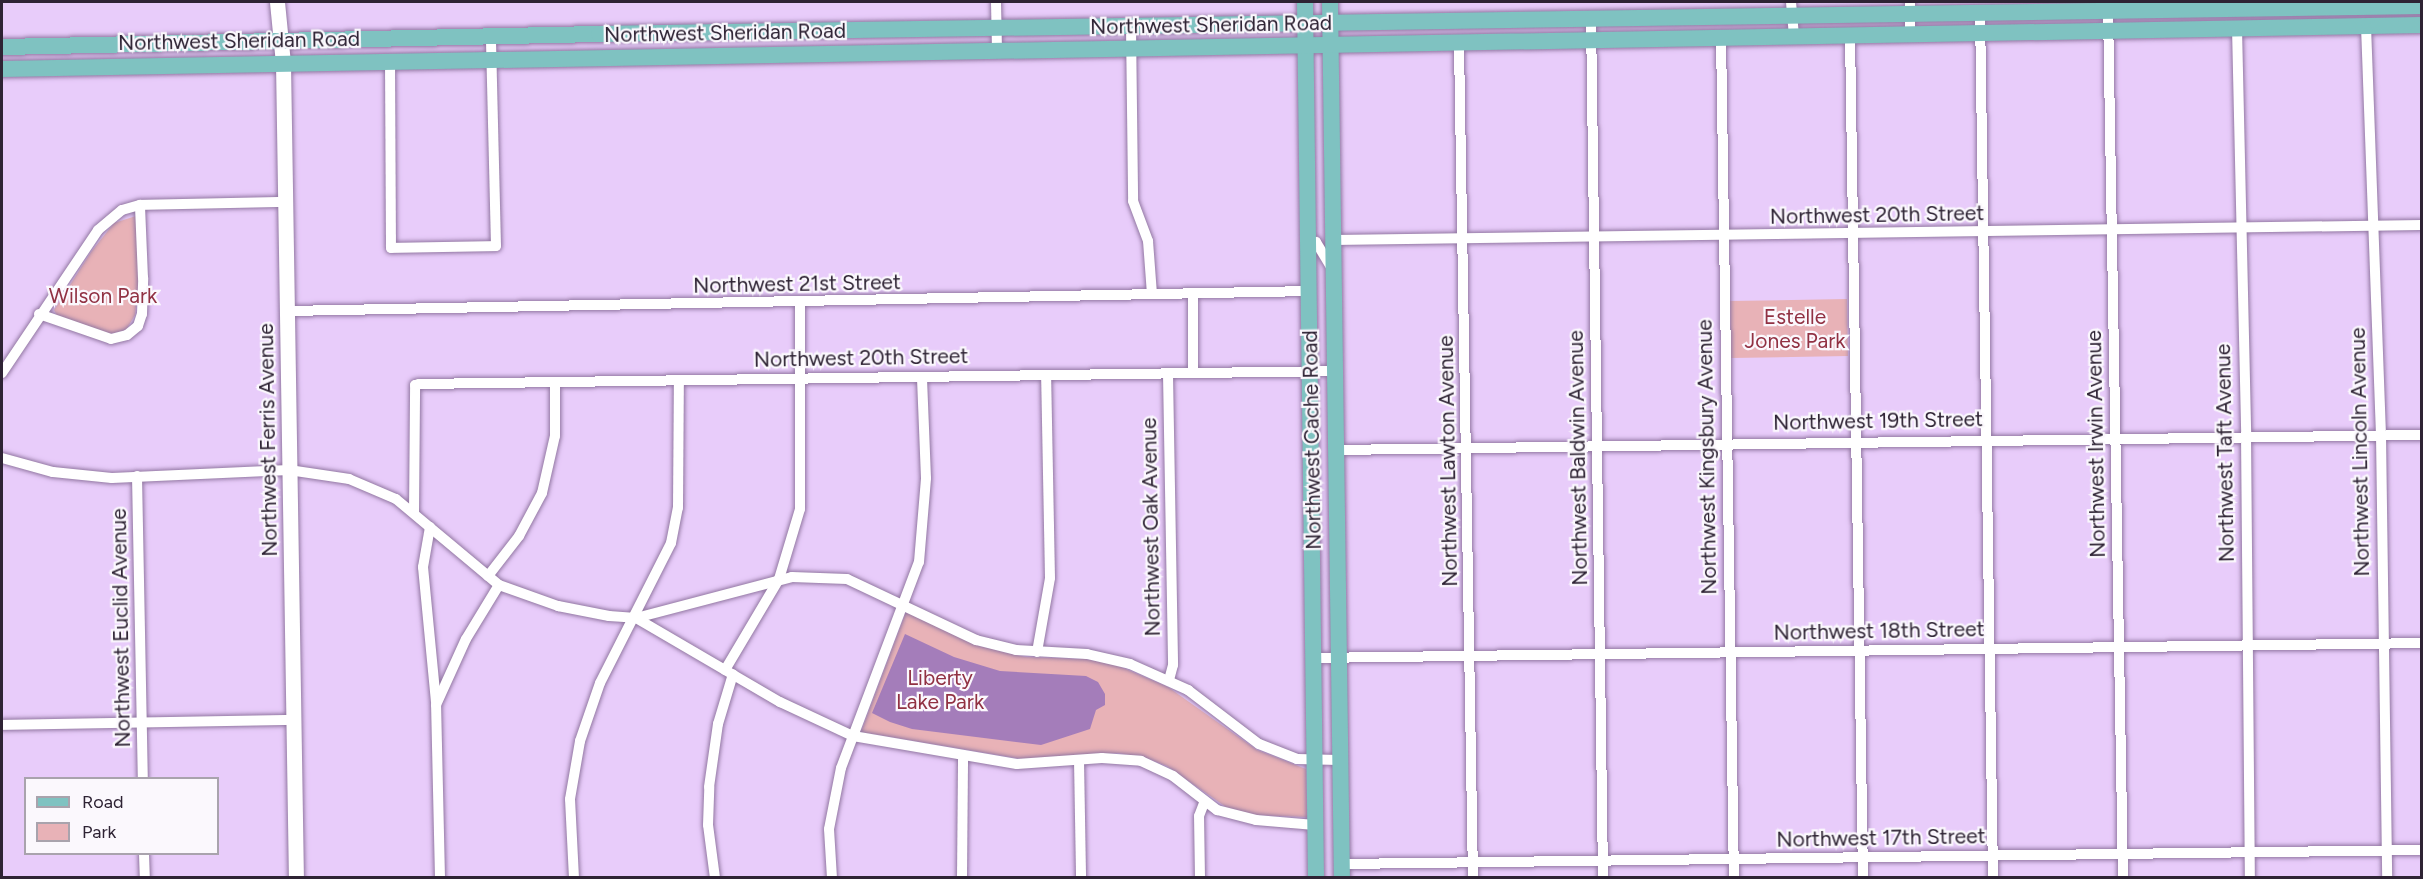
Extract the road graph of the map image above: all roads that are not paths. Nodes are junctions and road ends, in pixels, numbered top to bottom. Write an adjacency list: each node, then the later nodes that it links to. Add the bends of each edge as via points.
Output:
1 (277, 2): 30 (main road, Northwest Ferris Avenue)
2 (996, 2): 19 (street)
3 (1305, 2): 13 (main road, Northwest Cache Road)
4 (1330, 2): 12 (main road, Northwest Cache Road)
5 (2300, 4): 6 (main road, Northwest Sheridan Road); 9 (main road, Northwest Sheridan Road); 17 (street)
6 (2421, 6)
7 (1910, 7): 8 (main road, Northwest Sheridan Road); 10 (main road, Northwest Sheridan Road); 23 (street)
8 (1792, 8): 11 (main road, Northwest Sheridan Road); 26 (street)
9 (2108, 10): 10 (main road, Northwest Sheridan Road); 20 (street, Northwest Irwin Avenue)
10 (1980, 12): 21 (street)
11 (1591, 17): 12 (main road, Northwest Sheridan Road); 29 (street, Northwest Baldwin Avenue)
12 (1330, 21): 13 (main road, Northwest Sheridan Road); 33 (main road, Northwest Cache Road)
13 (1305, 22): 16 (main road, Northwest Sheridan Road); 32 (main road, Northwest Cache Road)
14 (2421, 25): 15 (main road, Northwest Sheridan Road)
15 (2366, 26): 17 (main road, Northwest Sheridan Road); 45 (street, Northwest Lincoln Avenue)
16 (1131, 27): 19 (main road, Northwest Sheridan Road); 35 (street)
17 (2300, 27): 18 (main road, Northwest Sheridan Road)
18 (2237, 28): 20 (main road, Northwest Sheridan Road); 47 (street, Northwest Taft Avenue)
19 (997, 29): 22 (main road, Northwest Sheridan Road); 36 (street)
20 (2108, 30): 21 (main road, Northwest Sheridan Road); 48 (street, Northwest Irwin Avenue)
21 (1980, 32): 23 (main road, Northwest Sheridan Road); 50 (street)
22 (714, 33): 24 (main road, Northwest Sheridan Road); 37 (main road, via 699,40 603,44)
23 (1910, 33): 25 (main road, Northwest Sheridan Road)
24 (599, 34): 27 (main road, Northwest Sheridan Road); 38 (main road, via 592,47 549,51)
25 (1850, 34): 26 (main road, Northwest Sheridan Road); 49 (street)
26 (1794, 35): 28 (main road, Northwest Sheridan Road)
27 (491, 36): 30 (main road, Northwest Sheridan Road); 39 (street)
28 (1721, 36): 29 (main road, Northwest Sheridan Road); 51 (street, Northwest Kingsbury Avenue)
29 (1591, 38): 31 (main road, Northwest Sheridan Road); 52 (street, Northwest Baldwin Avenue)
30 (281, 40): 34 (main road, Northwest Sheridan Road); 41 (main road, Northwest Ferris Avenue)
31 (1459, 44): 33 (main road, Northwest Sheridan Road); 54 (street, Northwest Lawton Avenue)
32 (1305, 46): 33 (main road, Northwest Sheridan Road); 35 (main road, Northwest Sheridan Road); 55 (main road, Northwest Cache Road)
33 (1330, 46): 53 (main road, Northwest Cache Road)
34 (2, 47)
35 (1130, 49): 36 (main road, Northwest Sheridan Road); 58 (street, via 1133,201 1148,241)
36 (997, 51): 37 (main road, Northwest Sheridan Road)
37 (599, 58): 38 (main road, Northwest Sheridan Road)
38 (530, 59): 39 (main road, Northwest Sheridan Road)
39 (491, 60): 40 (main road, Northwest Sheridan Road); 40 (street, via 496,246 392,248)
40 (390, 61): 41 (main road, Northwest Sheridan Road)
41 (283, 63): 42 (main road, Northwest Sheridan Road); 43 (main road, Northwest Ferris Avenue)
42 (2, 69)
43 (285, 202): 44 (street); 61 (main road, Northwest Ferris Avenue)
44 (140, 205): 62 (street, via 108,219); 62 (street, via 143,287 138,326 127,335 111,339)
45 (2374, 225): 46 (street, Northwest 20th Street); 47 (street, Northwest 20th Street); 74 (street, Northwest Lincoln Avenue)
46 (2421, 225)
47 (2238, 227): 48 (street, Northwest 20th Street); 73 (street, Northwest Taft Avenue)
48 (2112, 230): 50 (street, Northwest 20th Street); 76 (street, Northwest Irwin Avenue)
49 (1853, 233): 50 (street, Northwest 20th Street); 51 (street, Northwest 20th Street); 78 (street)
50 (1983, 233): 77 (street)
51 (1721, 236): 52 (street, Northwest 20th Street); 79 (street, Northwest Kingsbury Avenue)
52 (1595, 238): 54 (street, Northwest 20th Street); 80 (street, Northwest Baldwin Avenue)
53 (1333, 240): 54 (street, Northwest 20th Street); 56 (main road, Northwest Cache Road)
54 (1462, 240): 81 (street, Northwest Lawton Avenue)
55 (1307, 241): 56 (street, via 1316,242); 57 (main road, Northwest Cache Road)
56 (1333, 270): 63 (main road, Northwest Cache Road)
57 (1307, 291): 59 (street, Northwest 21st Street); 64 (main road, Northwest Cache Road)
58 (1152, 294): 59 (street, Northwest 21st Street); 60 (street, Northwest 21st Street)
59 (1193, 294): 66 (street)
60 (800, 304): 61 (street, Northwest 21st Street); 70 (street)
61 (288, 311): 84 (main road, Northwest Ferris Avenue)
62 (39, 314): 65 (street)
63 (1334, 371): 64 (street, Northwest 20th Street); 82 (main road, Northwest Cache Road)
64 (1308, 372): 66 (street, Northwest 20th Street); 104 (main road, Northwest Cache Road)
65 (2, 373)
66 (1193, 373): 67 (street, Northwest 20th Street)
67 (1168, 374): 68 (street, Northwest 20th Street); 106 (street, Northwest Oak Avenue, via 1173,664)
68 (1046, 375): 69 (street, Northwest 20th Street); 99 (street, via 1050,578)
69 (922, 377): 70 (street, Northwest 20th Street); 91 (street, via 924,527 919,562)
70 (802, 378): 71 (street, Northwest 20th Street); 89 (street, via 800,509)
71 (679, 380): 72 (street, Northwest 20th Street); 92 (street, via 678,508 670,543)
72 (555, 382): 86 (street, Northwest 20th Street, via 415,386); 88 (street, via 555,436 542,493 531,518)
73 (2246, 434): 74 (street, Northwest 19th Street); 76 (street, Northwest 19th Street); 95 (street, Northwest Taft Avenue)
74 (2380, 435): 75 (street, Northwest 19th Street); 93 (street, Northwest Lincoln Avenue)
75 (2421, 435)
76 (2116, 437): 77 (street, Northwest 19th Street); 96 (street, Northwest Irwin Avenue)
77 (1986, 439): 78 (street, Northwest 19th Street); 97 (street)
78 (1857, 441): 79 (street, Northwest 19th Street); 98 (street)
79 (1726, 443): 80 (street, Northwest 19th Street); 100 (street, Northwest Kingsbury Avenue)
80 (1597, 445): 81 (street, Northwest 19th Street); 101 (street, Northwest Baldwin Avenue)
81 (1467, 447): 82 (street, Northwest 19th Street); 102 (street, Northwest Lawton Avenue)
82 (1335, 450): 103 (main road, Northwest Cache Road)
83 (2, 459): 85 (street, via 53,472)
84 (289, 470): 85 (street); 86 (street, via 366,484); 108 (main road, Northwest Ferris Avenue)
85 (137, 476): 109 (street, Northwest Euclid Avenue)
86 (414, 512): 87 (street)
87 (430, 527): 88 (street); 107 (street, via 423,567)
88 (488, 576): 90 (street)
89 (778, 579): 91 (street, via 814,575 847,579); 92 (street); 105 (street)
90 (499, 585): 92 (street, via 558,606); 107 (street, via 466,639)
91 (903, 604): 99 (street, via 976,640); 111 (street)
92 (636, 618): 105 (street); 133 (street, via 600,683 580,741 570,800)
93 (2383, 643): 94 (street, Northwest 18th Street); 95 (street, Northwest 18th Street); 119 (street, Northwest Lincoln Avenue)
94 (2421, 643)
95 (2246, 646): 96 (street, Northwest 18th Street); 121 (street, Northwest Taft Avenue)
96 (2119, 647): 97 (street, Northwest 18th Street); 122 (street, Northwest Irwin Avenue)
97 (1990, 648): 98 (street, Northwest 18th Street); 124 (street)
98 (1861, 650): 100 (street, Northwest 18th Street); 125 (street)
99 (1037, 652): 106 (street, via 1111,658)
100 (1732, 652): 101 (street, Northwest 18th Street); 126 (street, Northwest Kingsbury Avenue)
101 (1599, 655): 102 (street, Northwest 18th Street); 127 (street, Northwest Baldwin Avenue)
102 (1471, 656): 103 (street, Northwest 18th Street); 128 (street, Northwest Lawton Avenue)
103 (1338, 657): 104 (street, Northwest 18th Street); 114 (main road, Northwest Cache Road)
104 (1312, 658): 115 (main road, Northwest Cache Road)
105 (729, 672): 111 (street, via 807,717); 134 (street, via 709,787 708,825)
106 (1169, 680): 115 (street, via 1259,744)
107 (436, 705): 132 (street)
108 (294, 720): 109 (street); 131 (main road, Northwest Ferris Avenue)
109 (142, 723): 110 (street); 116 (street, Northwest Euclid Avenue)
110 (2, 725)
111 (853, 736): 112 (street); 135 (street, via 832,812)
112 (963, 756): 113 (street, via 1036,765); 136 (street)
113 (1079, 760): 117 (street, via 1140,761 1173,776); 137 (street)
114 (1339, 760): 115 (street); 129 (main road, Northwest Cache Road)
115 (1314, 761): 118 (main road, Northwest Cache Road)
116 (143, 777)
117 (1204, 802): 118 (street, via 1232,816); 138 (street, via 1199,816)
118 (1316, 825): 139 (main road, Northwest Cache Road)
119 (2386, 849): 120 (street, Northwest 17th Street); 121 (street, Northwest 17th Street); 147 (street, Northwest Lincoln Avenue)
120 (2421, 850)
121 (2249, 852): 122 (street, Northwest 17th Street); 146 (street, Northwest Taft Avenue)
122 (2122, 854): 124 (street, Northwest 17th Street); 145 (street, Northwest Irwin Avenue)
123 (144, 855): 130 (street)
124 (1993, 856): 125 (street, Northwest 17th Street); 144 (street)
125 (1863, 859): 126 (street, Northwest 17th Street); 143 (street)
126 (1734, 860): 127 (street, Northwest 17th Street); 142 (street, Northwest Kingsbury Avenue)
127 (1603, 862): 128 (street, Northwest 17th Street); 141 (street, Northwest Baldwin Avenue)
128 (1473, 863): 129 (street, Northwest 17th Street); 140 (street, Northwest Lawton Avenue)
129 (1342, 871)
130 (145, 878)
131 (297, 878)
132 (440, 878)
133 (574, 878)
134 (715, 878)
135 (832, 878)
136 (962, 878)
137 (1081, 878)
138 (1200, 878)
139 (1316, 878)
140 (1473, 878)
141 (1603, 878)
142 (1734, 878)
143 (1863, 878)
144 (1994, 878)
145 (2123, 878)
146 (2250, 878)
147 (2386, 878)

